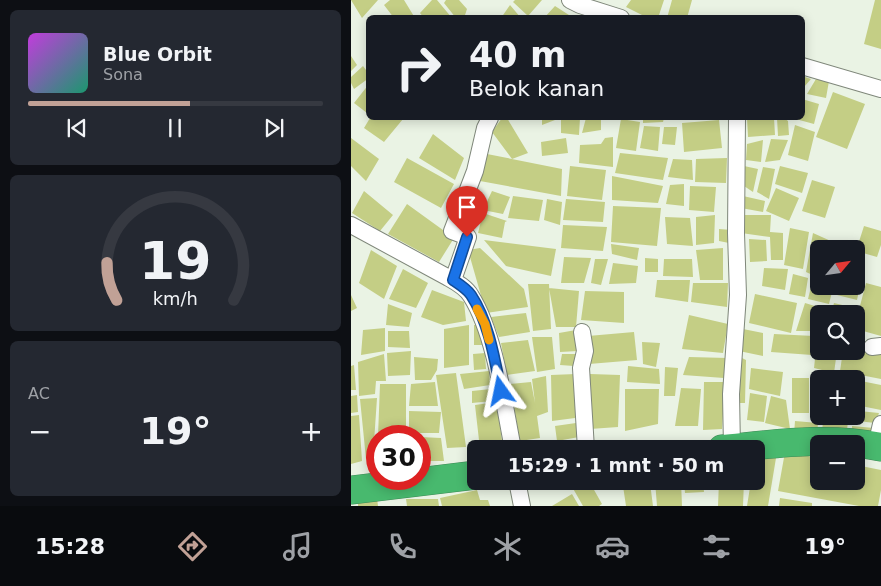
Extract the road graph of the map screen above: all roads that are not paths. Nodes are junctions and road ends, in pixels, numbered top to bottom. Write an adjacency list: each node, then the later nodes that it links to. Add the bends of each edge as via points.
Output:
1 (570, 0): 2 (street)
2 (612, 15)
3 (805, 67): 4 (street)
4 (881, 89)
5 (489, 120): 8 (street, via 475,171 452,231 467,237)
6 (737, 120): 13 (street, via 738,295)
7 (351, 225): 8 (street)
8 (453, 280): 11 (street, via 471,295 485,324)
9 (582, 332): 12 (street)
10 (879, 439): 14 (highway)
11 (511, 440)
12 (585, 440)
13 (728, 440)
14 (765, 444)
15 (467, 476): 16 (highway)
16 (351, 490)
17 (519, 490): 18 (street)
18 (522, 506)

